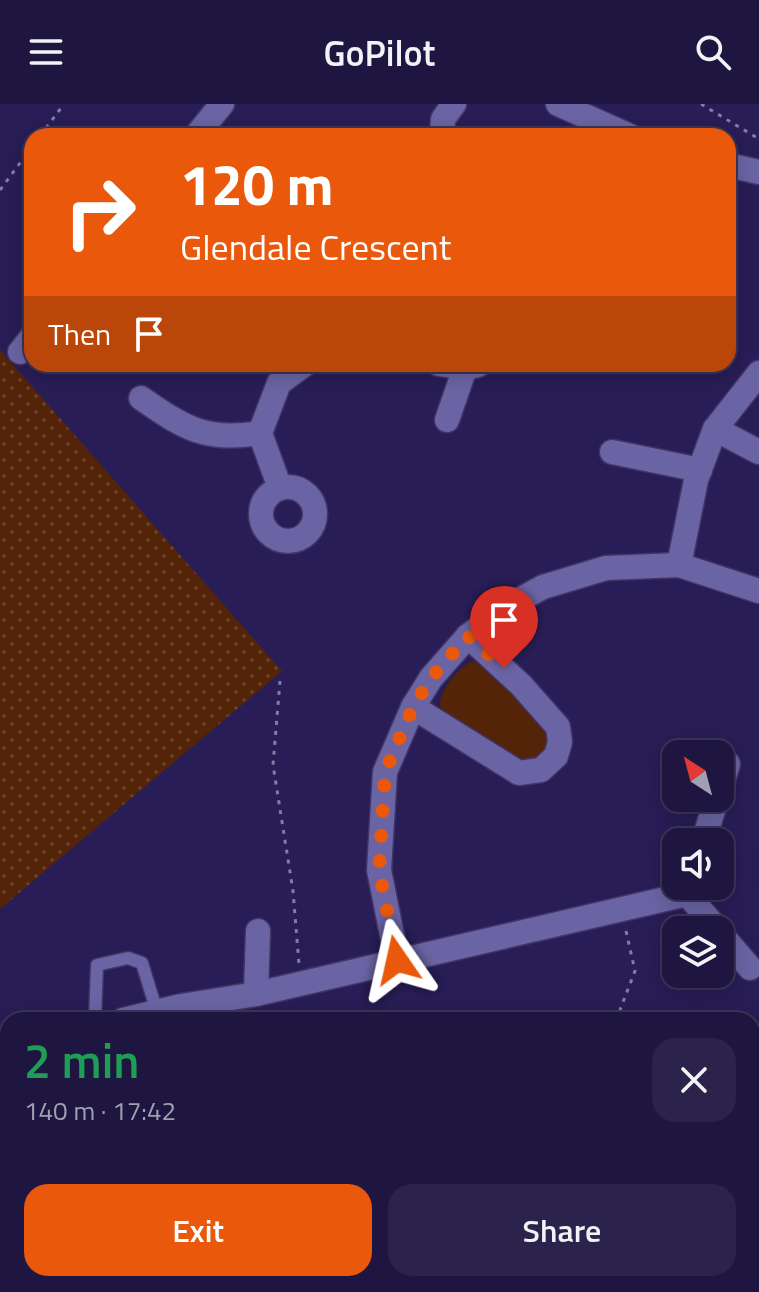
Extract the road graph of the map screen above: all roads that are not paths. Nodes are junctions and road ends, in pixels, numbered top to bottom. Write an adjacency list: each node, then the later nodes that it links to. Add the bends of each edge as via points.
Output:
1 (222, 104): 4 (street)
2 (454, 104): 5 (street)
3 (558, 104): 6 (street)
4 (202, 128)
5 (442, 128)
6 (612, 128)
7 (736, 167): 8 (street)
8 (759, 172)
9 (294, 372): 15 (street, via 279,383)
10 (469, 372): 13 (street)
11 (759, 373): 14 (street)
12 (141, 398): 15 (street, via 180,426 230,438)
13 (447, 420)
14 (715, 429): 17 (street); 18 (street)
15 (260, 433): 19 (street)
16 (612, 452): 18 (street)
17 (759, 452)
18 (700, 470): 20 (street)
19 (280, 488)
20 (679, 565): 21 (street); 22 (street, via 606,568 543,587)
21 (759, 591)
22 (468, 636): 23 (street); 23 (street, via 558,727 556,756 541,770 519,773)
23 (413, 707): 29 (street, via 384,786 379,870)
24 (662, 897): 29 (street)
25 (696, 900): 26 (street)
26 (708, 916)
27 (258, 931): 31 (street)
28 (734, 949): 30 (street)
29 (397, 960): 31 (street)
30 (750, 968)
31 (256, 994): 34 (street)
32 (95, 1012): 33 (lane, via 97,965 128,958 142,963)
33 (173, 1012)
34 (178, 1012)

